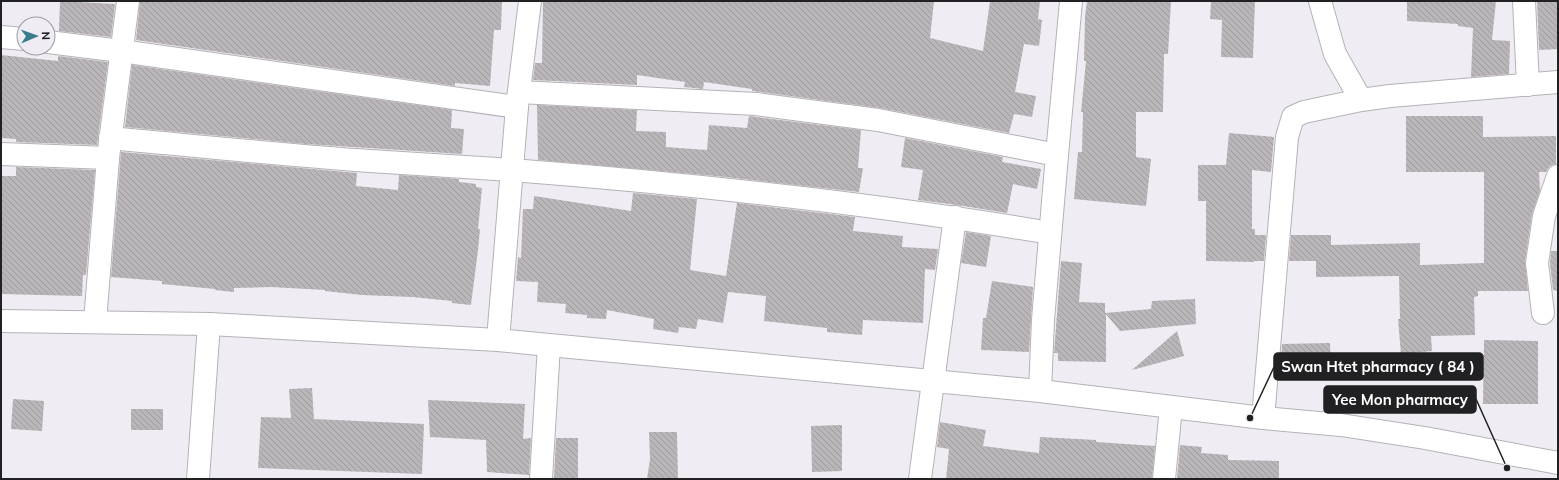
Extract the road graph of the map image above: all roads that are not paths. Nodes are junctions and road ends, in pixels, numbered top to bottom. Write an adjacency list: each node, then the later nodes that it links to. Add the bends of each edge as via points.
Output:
1 (128, 1): 9 (street)
2 (530, 1): 12 (street)
3 (1071, 1): 16 (street)
4 (1320, 1): 13 (street, via 1335,54)
5 (1524, 1): 11 (street)
6 (1, 37): 7 (street)
7 (16, 38)
8 (56, 43): 9 (street)
9 (121, 51): 12 (street); 14 (street)
10 (1558, 82): 11 (street)
11 (1528, 85): 13 (street)
12 (518, 99): 16 (street, via 756,104 878,120); 17 (street)
13 (1361, 100): 30 (street, via 1304,112 1293,117 1287,137)
14 (109, 148): 15 (street); 17 (street); 23 (street)
15 (1, 154)
16 (1057, 154): 20 (street)
17 (512, 170): 19 (street, via 699,186); 25 (street)
18 (1558, 176): 21 (street, via 1544,216 1537,263)
19 (955, 217): 20 (street); 27 (street)
20 (1050, 233): 28 (street)
21 (1543, 313)
22 (1, 321): 23 (street)
23 (95, 322): 24 (street)
24 (209, 324): 25 (street); 32 (street)
25 (498, 340): 26 (street)
26 (550, 345): 27 (street); 33 (street)
27 (934, 381): 28 (street); 34 (street)
28 (1040, 390): 29 (street)
29 (1171, 407): 30 (street); 35 (street)
30 (1263, 418): 31 (street, via 1341,425 1426,438)
31 (1554, 468)
32 (198, 479)
33 (542, 479)
34 (920, 479)
35 (1164, 479)

